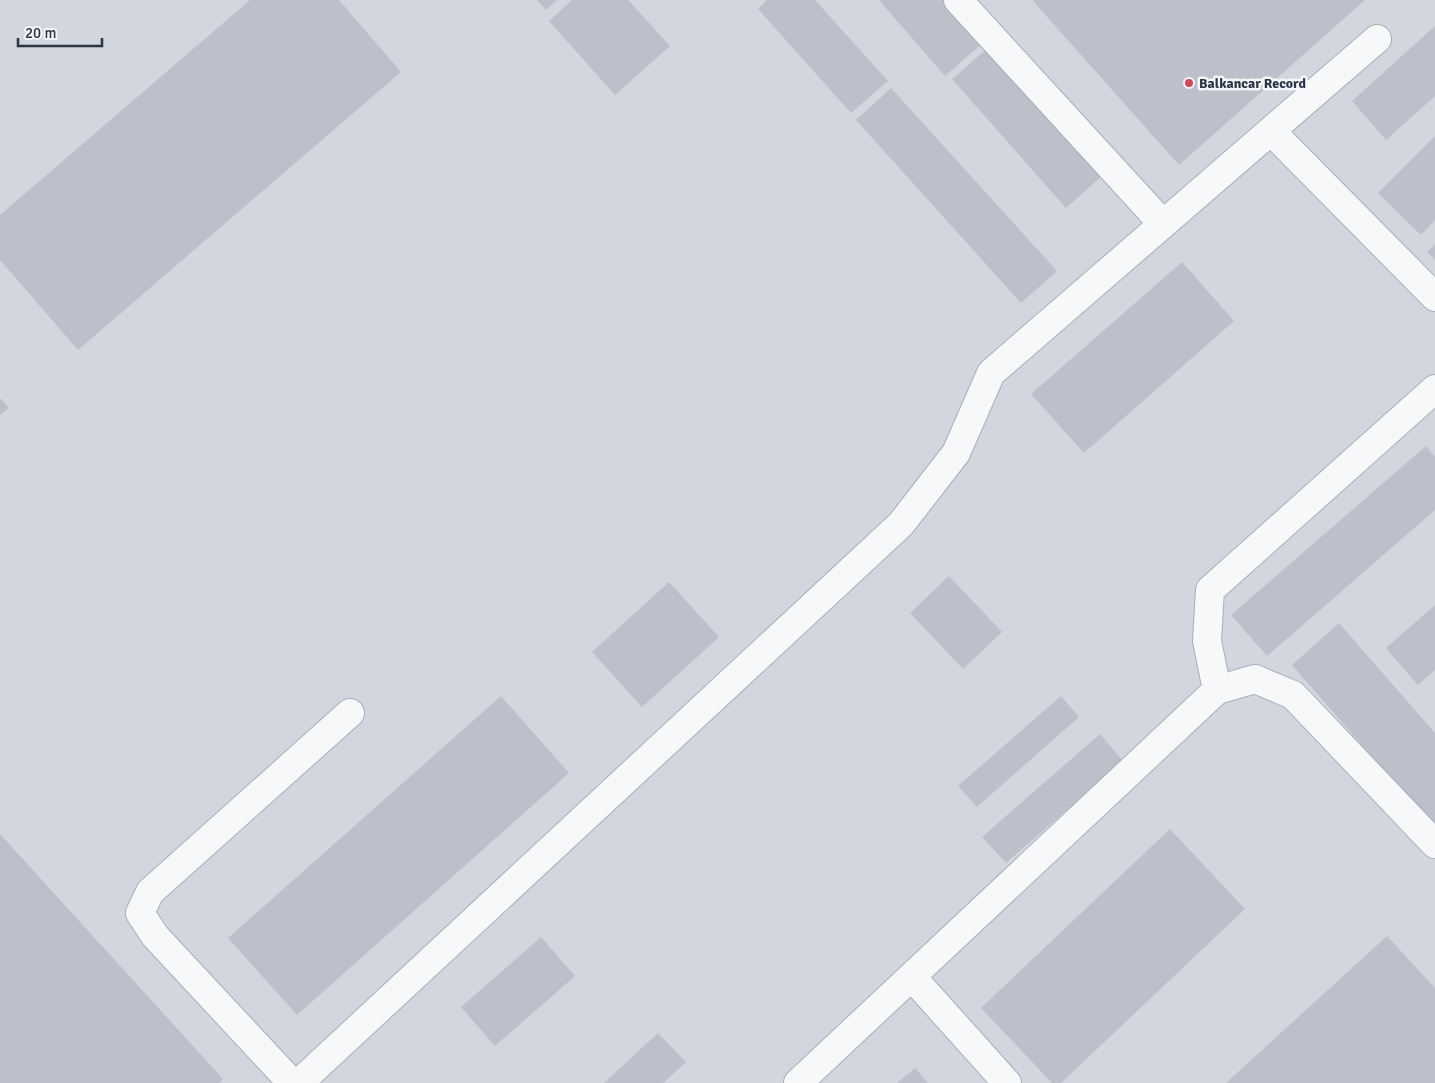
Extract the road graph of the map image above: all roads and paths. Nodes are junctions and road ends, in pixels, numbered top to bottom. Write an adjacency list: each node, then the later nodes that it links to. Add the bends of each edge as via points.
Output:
1 (958, 0): 4 (lane)
2 (1377, 40): 3 (lane)
3 (1271, 131): 4 (lane); 5 (lane)
4 (1163, 224): 12 (lane, via 990,373 956,453 901,524)
5 (1435, 297)
6 (1435, 389): 7 (lane, via 1210,590 1206,642)
7 (1216, 690): 9 (lane, via 1255,679 1293,695); 10 (lane)
8 (350, 713): 11 (lane, via 150,892 140,913 155,936)
9 (1435, 844)
10 (912, 977): 13 (lane); 14 (lane)
11 (292, 1083)
12 (299, 1083)
13 (798, 1083)
14 (1007, 1083)

